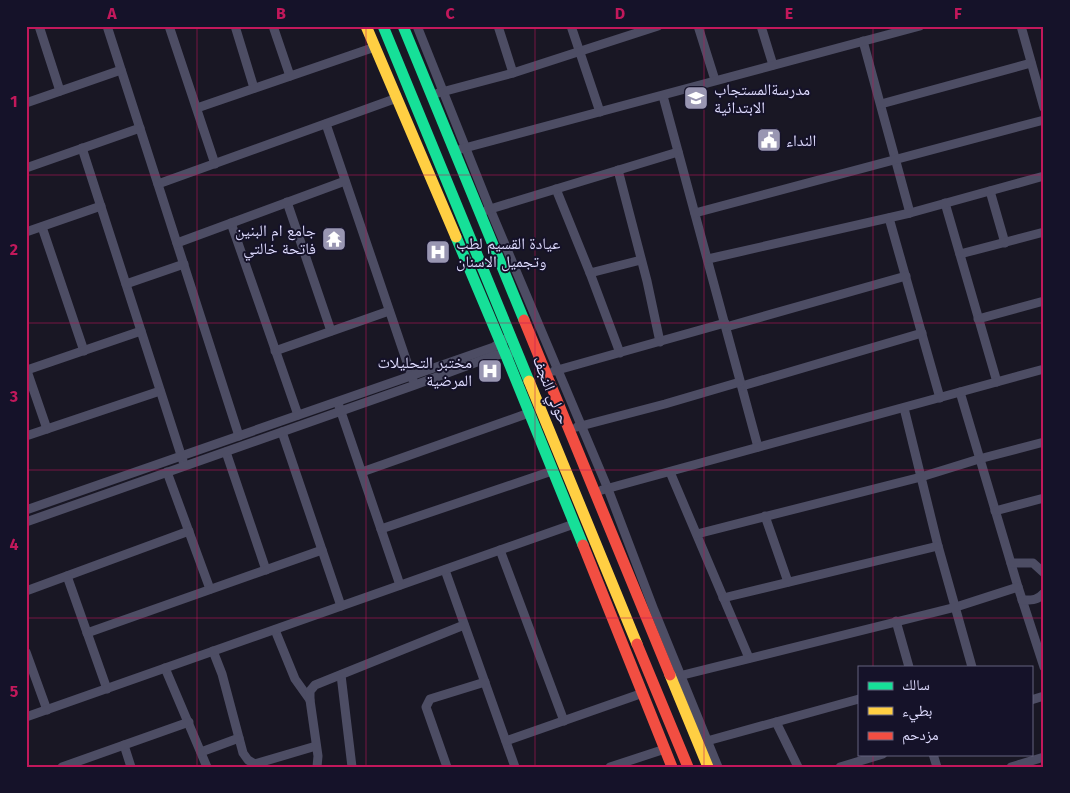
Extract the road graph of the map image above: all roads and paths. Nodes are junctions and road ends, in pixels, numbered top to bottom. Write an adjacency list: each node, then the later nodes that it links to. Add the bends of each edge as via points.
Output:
1 (39, 26): 28 (street)
2 (107, 26): 23 (street)
3 (170, 26): 35 (street)
4 (234, 26): 27 (street)
5 (273, 26): 25 (street)
6 (366, 26): 19 (main road)
7 (383, 26): 80 (main road, حولي النجف)
8 (404, 26): 30 (main road, حولي النجف)
9 (417, 26): 29 (street)
10 (498, 26): 24 (street)
11 (570, 26): 20 (street)
12 (658, 26): 17 (street)
13 (698, 26): 26 (street)
14 (761, 26): 22 (street)
15 (1021, 26): 21 (street)
16 (914, 27): 18 (street)
17 (646, 28): 20 (street)
18 (863, 41): 22 (street); 34 (street)
19 (375, 48): 25 (street); 32 (main road)
20 (578, 52): 24 (street); 37 (street)
21 (1031, 63): 34 (street); 36 (street)
22 (773, 65): 26 (street)
23 (121, 70): 28 (street); 40 (street)
24 (513, 73): 29 (street)
25 (290, 76): 27 (street)
26 (715, 80): 31 (street)
27 (254, 88): 35 (street)
28 (60, 91): 33 (street)
29 (443, 92): 30 (street); 42 (street)
30 (431, 95): 43 (main road, حولي النجف)
31 (663, 96): 37 (street); 44 (street)
32 (397, 98): 39 (street); 83 (main road)
33 (26, 103)
34 (881, 104): 45 (street)
35 (196, 108): 46 (street)
36 (1044, 108)
37 (600, 112): 42 (street)
38 (1044, 120): 45 (street)
39 (326, 124): 46 (street); 50 (street)
40 (140, 128): 41 (street); 51 (street)
41 (82, 148): 47 (street); 56 (street)
42 (466, 148): 43 (street); 57 (street)
43 (454, 151): 57 (main road, حولي النجف)
44 (678, 152): 48 (street); 58 (street)
45 (895, 159): 58 (street); 59 (street)
46 (215, 164): 51 (street)
47 (26, 168)
48 (618, 170): 52 (street); 69 (street)
49 (1044, 176): 53 (street)
50 (345, 181): 54 (street); 75 (street)
51 (158, 184): 65 (street)
52 (556, 189): 57 (street); 71 (street)
53 (990, 192): 55 (street); 66 (street)
54 (287, 202): 61 (street); 79 (street)
55 (945, 203): 59 (street); 67 (street)
56 (101, 206): 62 (street); 73 (street)
57 (485, 211): 90 (street); 91 (main road, حولي النجف)
58 (695, 213): 68 (street)
59 (910, 213): 60 (street)
60 (889, 218): 68 (street); 72 (street)
61 (231, 223): 65 (street); 85 (street)
62 (42, 227): 63 (street); 84 (street)
63 (26, 232)
64 (1044, 232): 66 (street)
65 (177, 243): 70 (street)
66 (1005, 243): 67 (street)
67 (960, 254): 76 (street)
68 (708, 259): 77 (street)
69 (641, 260): 71 (street); 82 (street)
70 (184, 264): 73 (street); 109 (street)
71 (590, 273): 86 (street)
72 (906, 276): 77 (street); 81 (street)
73 (126, 284): 78 (street)
74 (1044, 301): 76 (street)
75 (389, 311): 79 (street); 92 (street)
76 (978, 319): 93 (street)
77 (725, 325): 82 (street); 94 (street)
78 (141, 331): 84 (street); 96 (street)
79 (331, 331): 85 (street)
80 (509, 332): 83 (street); 87 (main road, حولي النجف)
81 (922, 333): 94 (street); 98 (street)
82 (660, 342): 86 (street)
83 (503, 348): 87 (street); 92 (street); 95 (street); 102 (main road)
84 (84, 350): 88 (street)
85 (275, 351): 103 (street)
86 (620, 353): 90 (street)
87 (519, 357): 136 (main road, حولي النجف)
88 (27, 369): 105 (street)
89 (1044, 369): 93 (street)
90 (558, 370): 91 (street); 104 (street)
91 (546, 374): 106 (main road, حولي النجف)
92 (411, 376): 95 (street); 99 (street)
93 (997, 382): 97 (street)
94 (741, 384): 104 (street); 111 (street)
95 (415, 385): 101 (street)
96 (160, 391): 105 (street); 113 (street)
97 (960, 392): 98 (street); 114 (street)
98 (940, 398): 100 (street)
99 (338, 402): 101 (street); 103 (street)
100 (904, 408): 111 (street); 120 (street)
101 (341, 411): 107 (street); 118 (street)
102 (528, 413): 116 (main road); 118 (street)
103 (298, 415): 109 (street)
104 (581, 426): 106 (street); 121 (street)
105 (47, 429): 108 (street)
106 (568, 429): 122 (main road, حولي النجف)
107 (282, 432): 112 (street); 134 (street)
108 (26, 436)
109 (239, 436): 113 (street)
110 (1044, 442): 114 (street)
111 (758, 448): 119 (street)
112 (226, 452): 115 (street); 138 (street)
113 (181, 456): 115 (street); 124 (street)
114 (979, 459): 120 (street); 125 (street)
115 (184, 466): 117 (street)
116 (552, 471): 128 (main road); 129 (street)
117 (167, 472): 127 (street); 130 (street)
118 (362, 472): 129 (street)
119 (670, 472): 121 (street); 131 (street)
120 (921, 477): 126 (street); 133 (street)
121 (608, 489): 122 (street); 154 (street)
122 (595, 492): 132 (main road, حولي النجف)
123 (1044, 498): 125 (street)
124 (26, 510)
125 (995, 511): 137 (street)
126 (765, 516): 131 (street); 144 (street)
127 (26, 522)
128 (574, 524): 135 (street); 170 (main road)
129 (381, 529): 145 (street)
130 (189, 531): 141 (street); 147 (street)
131 (697, 534): 150 (street)
132 (615, 543): 136 (main road, via 610,549); 142 (main road, حولي النجف)
133 (938, 546): 144 (street); 153 (street)
134 (322, 550): 138 (street); 152 (street)
135 (500, 550): 139 (street); 177 (street)
136 (599, 550): 143 (main road, حولي النجف)
137 (1011, 563): 140 (street, via 1033,563); 146 (street)
138 (266, 570): 147 (street)
139 (445, 570): 145 (street); 156 (street)
140 (1044, 573)
141 (67, 576): 148 (street); 158 (street)
142 (628, 576): 143 (main road, via 619,575); 154 (main road, حولي النجف)
143 (612, 581): 198 (main road, حولي النجف)
144 (788, 582): 150 (street)
145 (400, 586): 152 (street)
146 (1018, 587): 151 (street); 153 (street)
147 (210, 589): 158 (street)
148 (26, 591)
149 (1044, 593): 151 (street, via 1039,598)
150 (723, 598): 161 (street)
151 (1022, 600): 164 (street)
152 (341, 606): 157 (street)
153 (956, 607): 155 (street); 163 (street)
154 (650, 612): 167 (main road, حولي النجف)
155 (896, 621): 161 (street); 162 (street)
156 (464, 625): 166 (street); 168 (street)
157 (275, 630): 159 (street); 173 (street, via 295,679)
158 (87, 633): 169 (street)
159 (214, 651): 165 (street); 180 (street)
160 (26, 652): 175 (street)
161 (750, 658): 167 (street)
162 (909, 666)
163 (972, 666)
164 (1044, 667)
165 (165, 668): 169 (street); 178 (street)
166 (342, 674): 173 (street, via 315,685 310,691); 193 (street)
167 (676, 676): 182 (street); 199 (main road, حولي النجف)
168 (485, 682): 181 (street); 194 (street, via 426,703)
169 (107, 689): 175 (street)
170 (642, 693): 177 (street); 185 (main road)
171 (1044, 696): 174 (street)
172 (858, 699): 179 (street)
173 (310, 700): 184 (street)
174 (1032, 700)
175 (47, 710): 176 (street)
176 (26, 717)
177 (564, 721): 181 (street)
178 (189, 722): 183 (street); 186 (street)
179 (776, 722): 182 (street); 201 (street)
180 (239, 738): 184 (street, via 243,752 255,764); 186 (street)
181 (506, 741): 195 (street)
182 (707, 741): 200 (street)
183 (124, 745): 189 (street); 190 (street)
184 (316, 746): 192 (street)
185 (665, 748): 196 (street); 197 (main road)
186 (201, 752): 191 (street)
187 (878, 756): 202 (street); 203 (street)
188 (1044, 757): 204 (street)
189 (66, 766)
190 (131, 767)
191 (207, 767)
192 (318, 767)
193 (352, 767)
194 (447, 767)
195 (515, 767)
196 (610, 767)
197 (672, 767)
198 (688, 767)
199 (708, 767)
200 (718, 767)
201 (798, 767)
202 (840, 767)
203 (876, 767)
204 (1011, 767)

